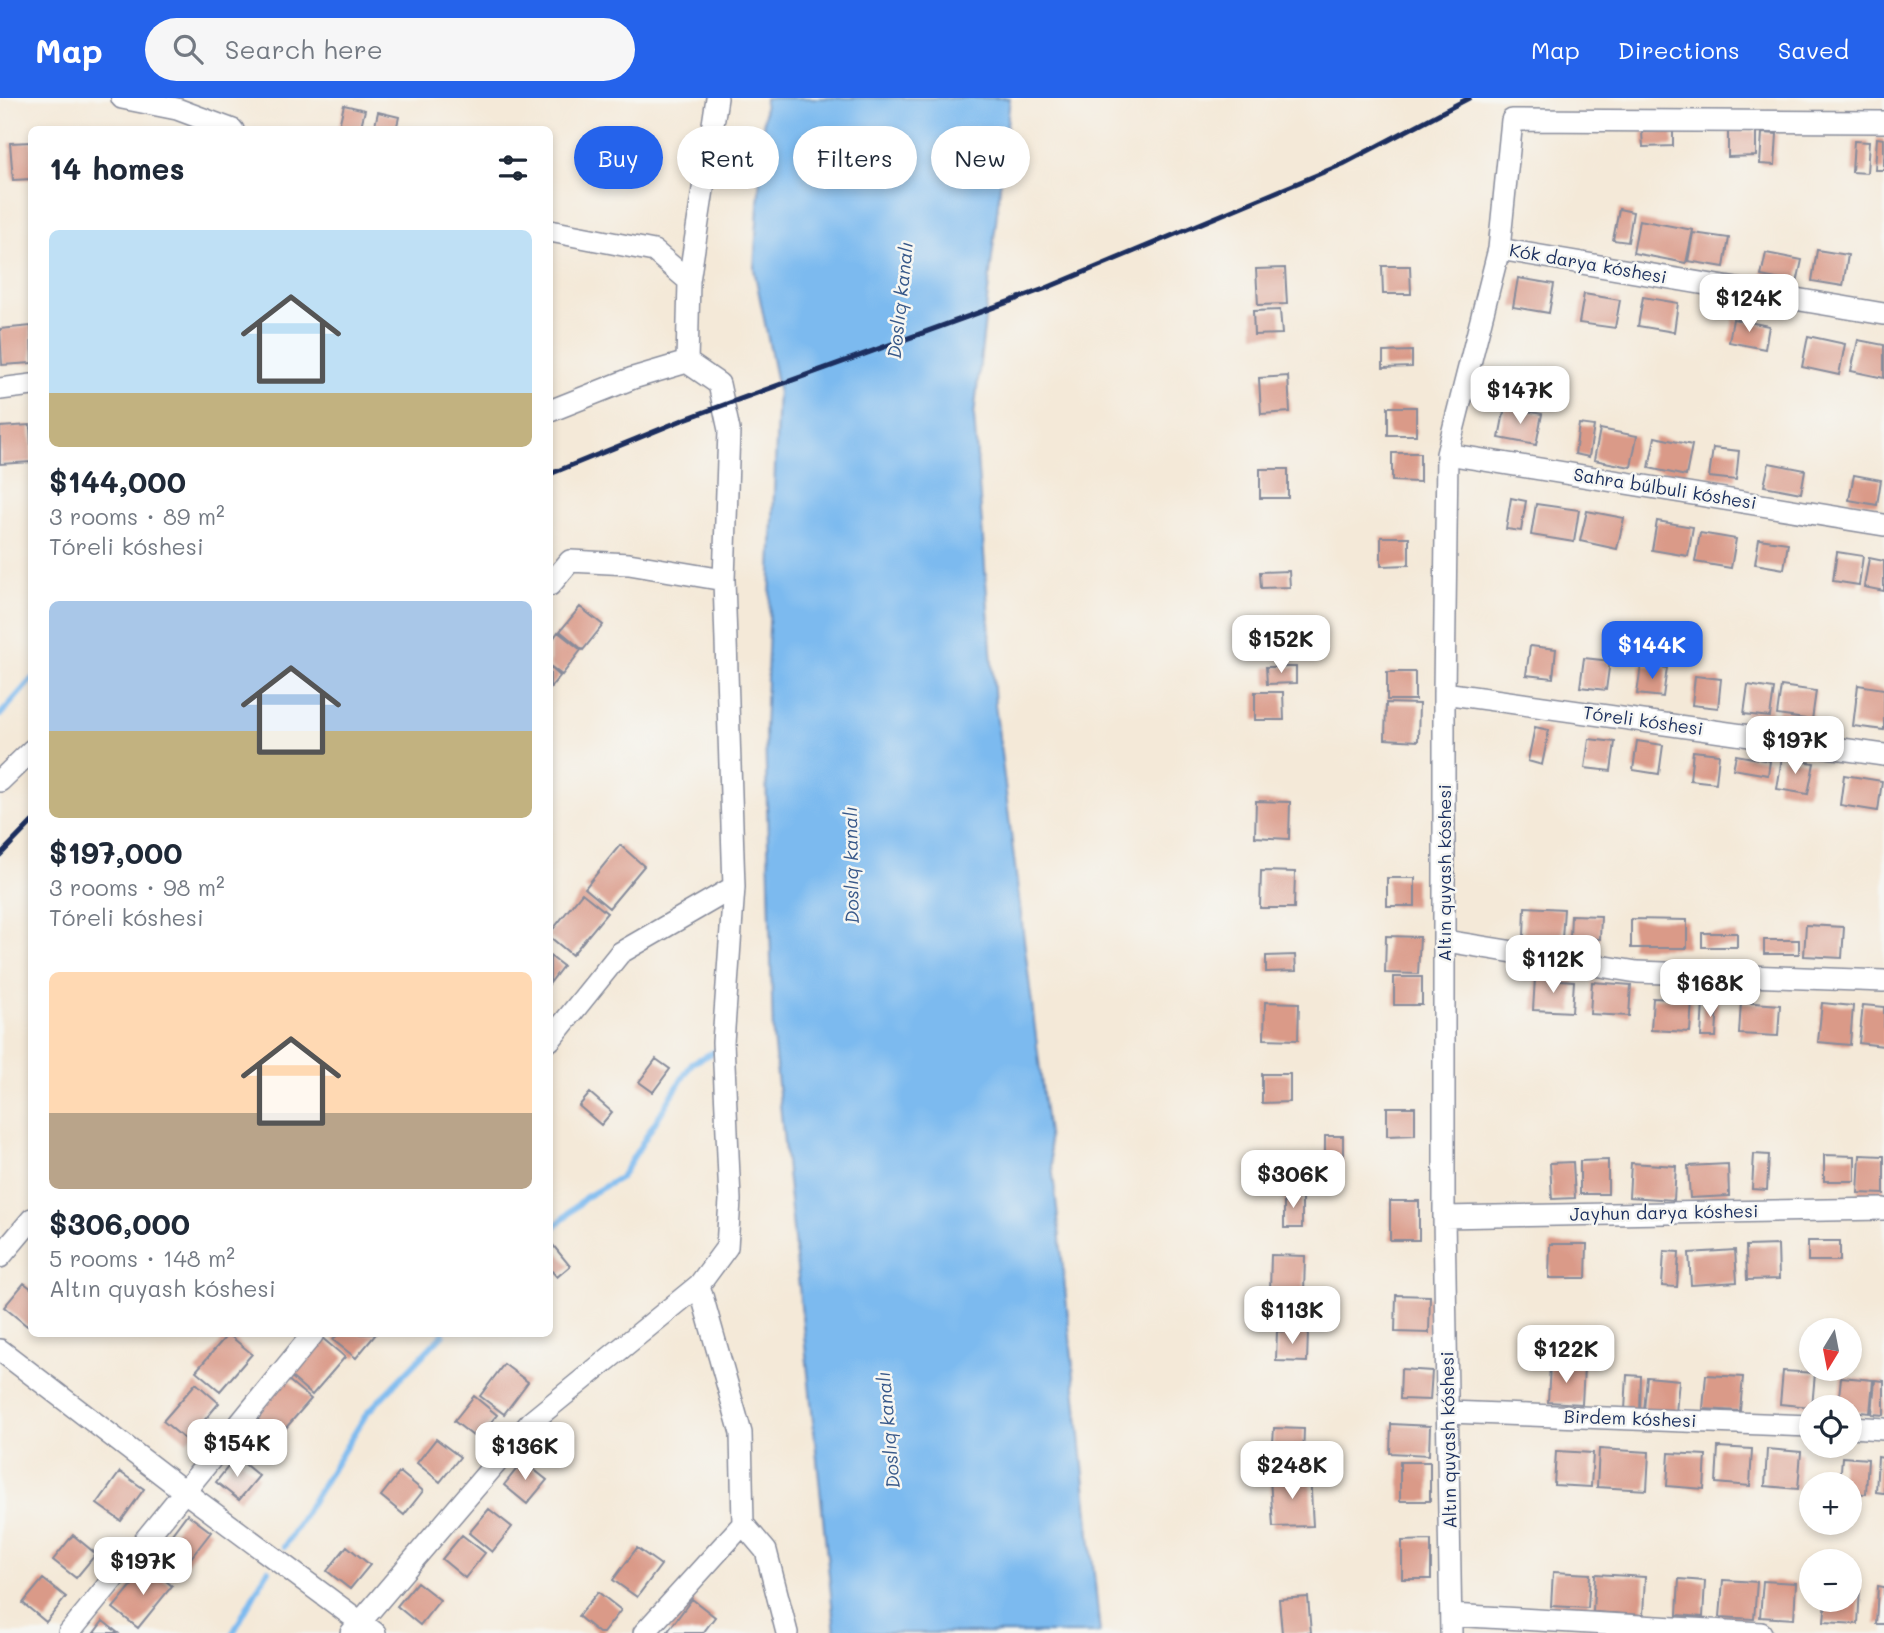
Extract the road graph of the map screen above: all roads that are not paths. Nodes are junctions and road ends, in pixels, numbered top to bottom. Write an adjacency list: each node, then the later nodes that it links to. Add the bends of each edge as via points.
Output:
1 (122, 98): 4 (street, via 177,109)
2 (717, 98): 7 (street)
3 (1884, 122): 6 (street, Altın quyash kóshesi, via 1512,120)
4 (222, 126)
5 (553, 232): 7 (street, via 654,251)
6 (1499, 249): 8 (street, Kók darya kóshesi); 13 (street, Altın quyash kóshesi)
7 (689, 281): 9 (street)
8 (1884, 314)
9 (687, 362): 12 (street); 15 (street, via 719,384 729,430)
10 (28, 386): 11 (street)
11 (0, 389)
12 (553, 410)
13 (1447, 454): 14 (street, Sahra búlbuli kóshesi); 17 (street, Altın quyash kóshesi)
14 (1884, 525)
15 (724, 580): 16 (street, via 629,564 570,561); 21 (street)
16 (553, 581)
17 (1444, 693): 19 (street, Tóreli kóshesi); 22 (street, Altın quyash kóshesi)
18 (28, 754): 20 (street)
19 (1884, 755)
20 (0, 781)
21 (734, 887): 24 (street, via 620,953); 29 (street, via 723,1042 730,1200 727,1247)
22 (1446, 941): 23 (street, via 1637,972); 26 (street, Altın quyash kóshesi)
23 (1884, 981)
24 (553, 1036)
25 (1884, 1209): 26 (street, Jayhun darya kóshesi)
26 (1444, 1217): 32 (street, Altın quyash kóshesi)
27 (28, 1224): 28 (street)
28 (0, 1257)
29 (699, 1285): 37 (street, via 741,1433); 39 (street, via 531,1422)
30 (311, 1337): 36 (street)
31 (0, 1350): 36 (street)
32 (1449, 1412): 33 (street, Birdem kóshesi); 38 (street, Altın quyash kóshesi)
33 (1799, 1426)
34 (1862, 1428): 35 (street)
35 (1884, 1429)
36 (185, 1492): 39 (street); 40 (street)
37 (744, 1524): 41 (street); 42 (street, via 766,1551)
38 (1451, 1624): 43 (street)
39 (362, 1629)
40 (69, 1633)
41 (644, 1633)
42 (787, 1633)
43 (1761, 1633)

